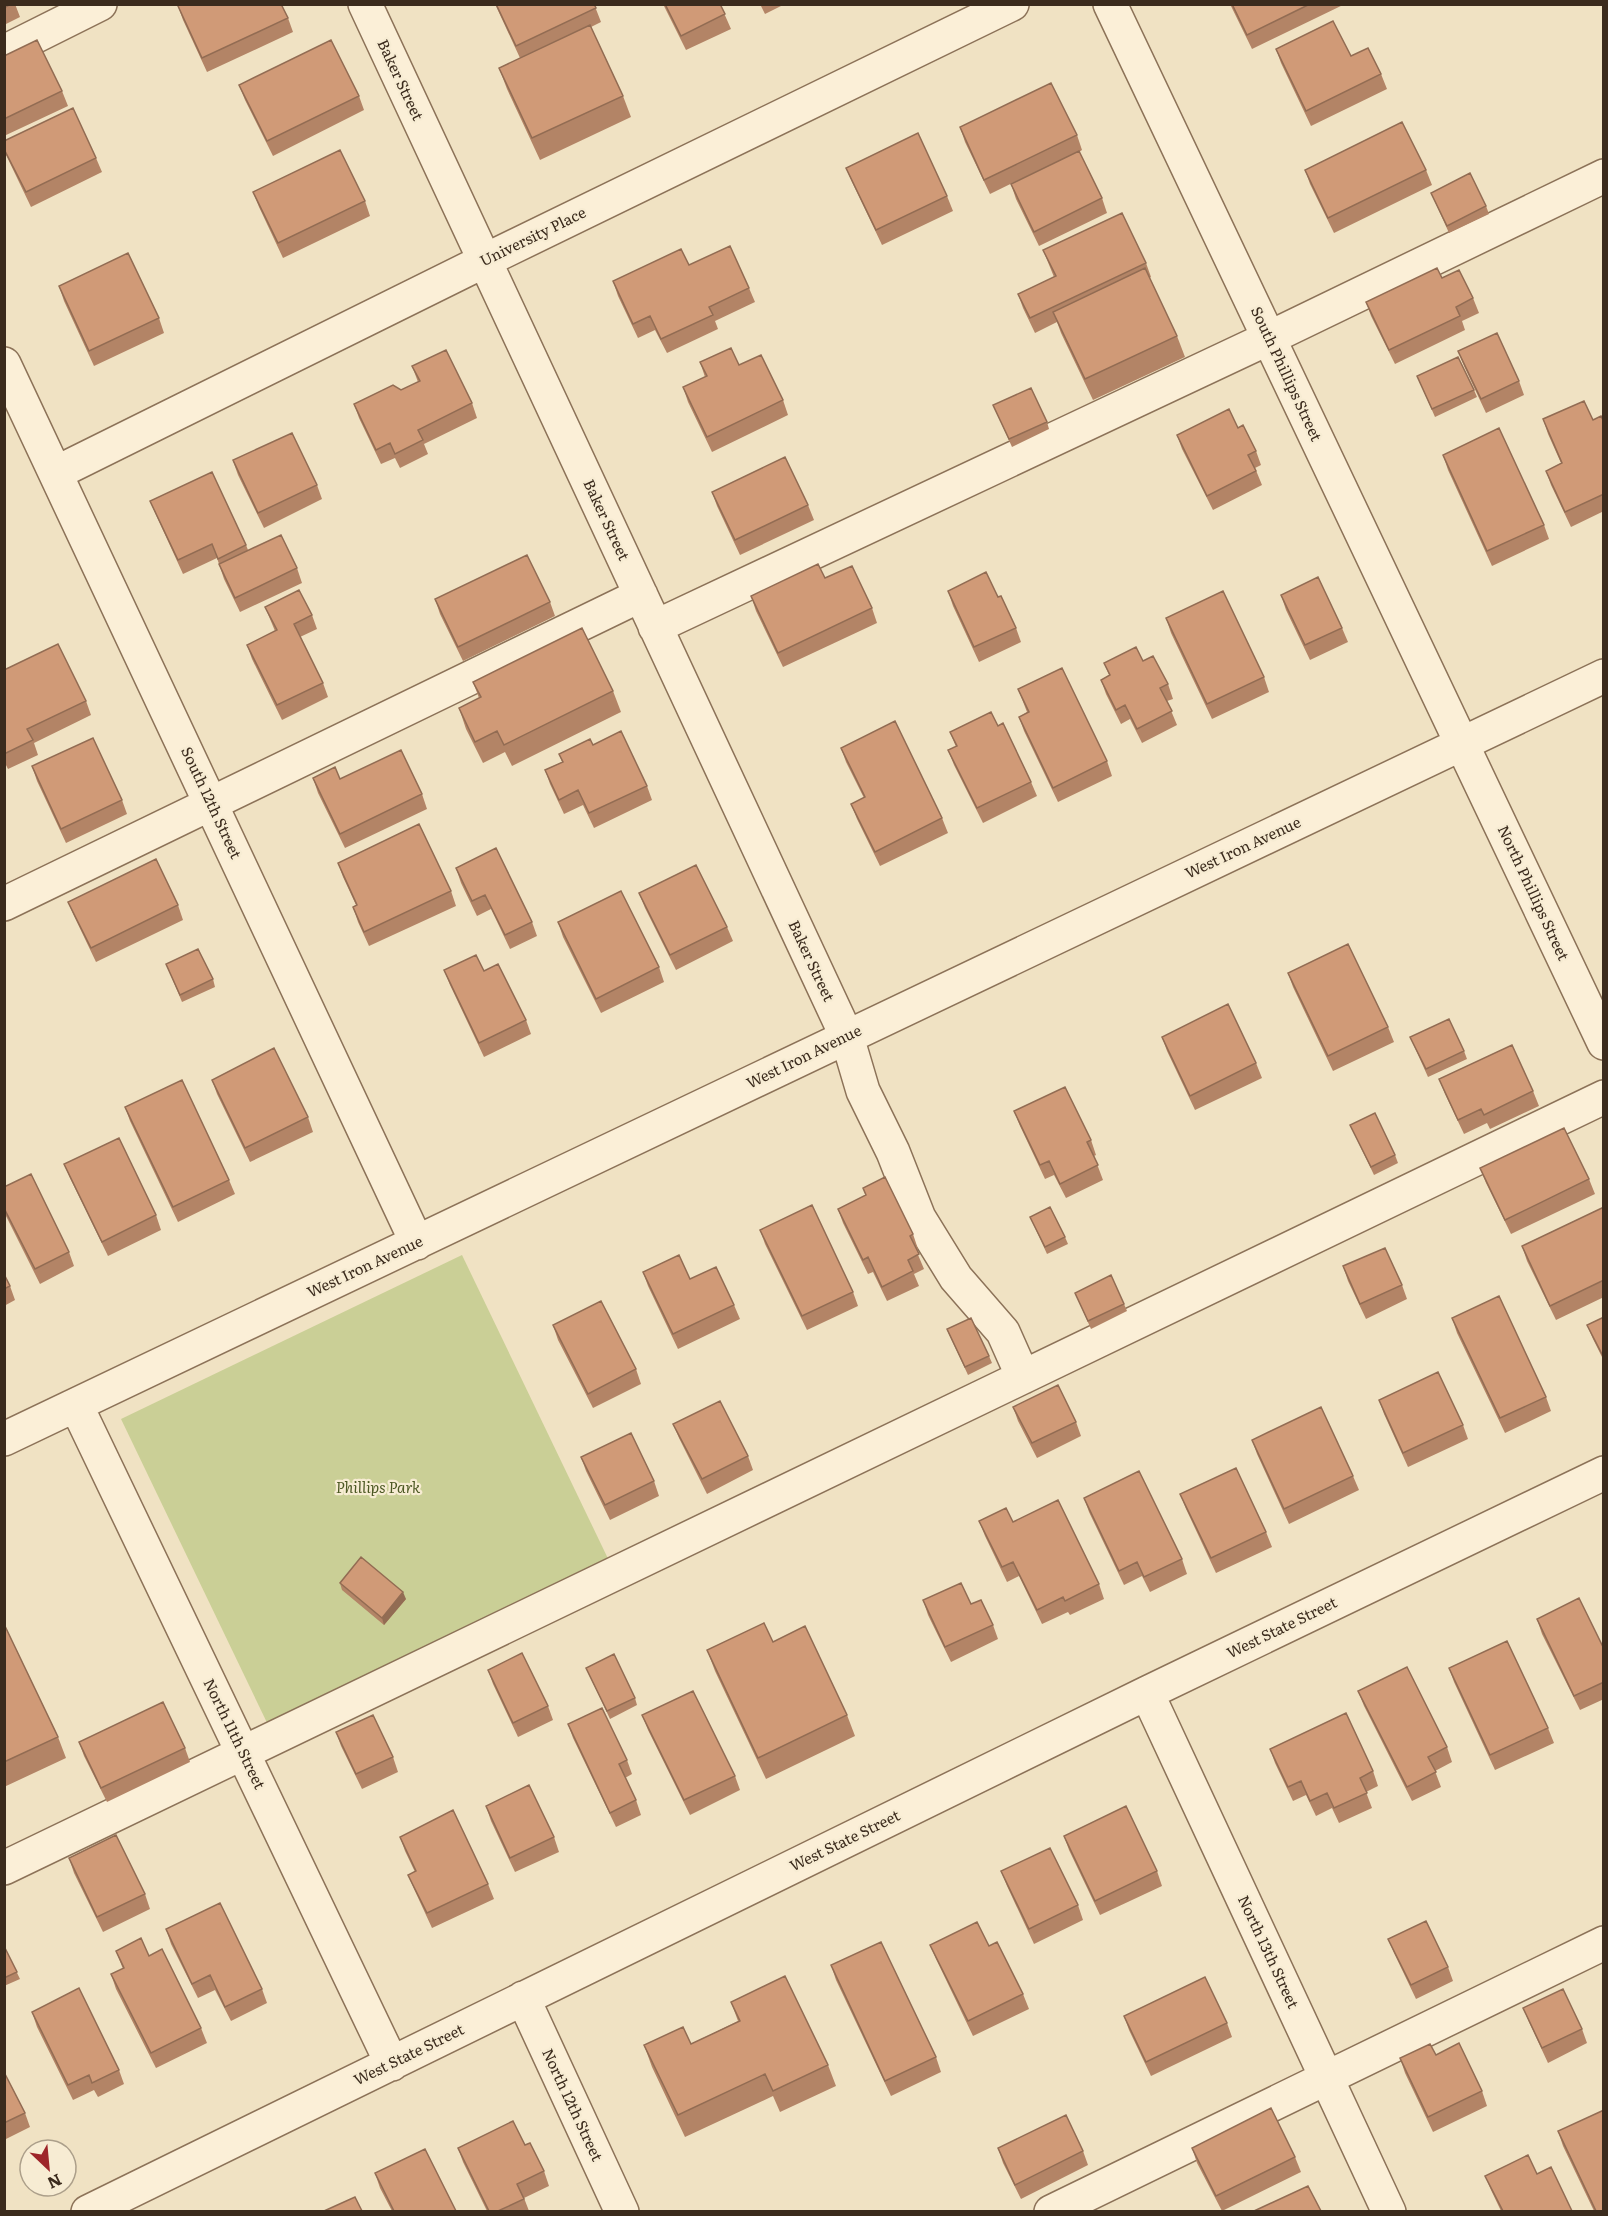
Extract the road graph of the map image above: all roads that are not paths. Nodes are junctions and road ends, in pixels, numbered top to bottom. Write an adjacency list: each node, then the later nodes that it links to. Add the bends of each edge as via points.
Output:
1 (100, 4): 5 (street)
2 (365, 4): 7 (street, Baker Street)
3 (1012, 4): 7 (street, University Place)
4 (1110, 4): 8 (street, South Phillips Street)
5 (4, 52)
6 (1604, 176): 8 (street)
7 (484, 261): 10 (street, University Place); 11 (street, Baker Street)
8 (1269, 338): 12 (street); 14 (street, South Phillips Street)
9 (4, 364): 10 (street, South 12th Street)
10 (56, 473): 15 (street, South 12th Street)
11 (641, 595): 12 (street, Baker Street); 15 (street)
12 (655, 627): 17 (street, Baker Street)
13 (1604, 676): 14 (street, West Iron Avenue)
14 (1462, 744): 17 (street, West Iron Avenue); 18 (street, North Phillips Street)
15 (210, 803): 16 (street); 20 (street, South 12th Street)
16 (4, 904)
17 (847, 1036): 20 (street, West Iron Avenue); 21 (street, Baker Street, via 863,1091 919,1218 956,1278 1003,1332)
18 (1604, 1043)
19 (1604, 1097): 21 (street)
20 (417, 1243): 22 (street, West Iron Avenue)
21 (1023, 1377): 26 (street)
22 (76, 1405): 23 (street, West Iron Avenue); 26 (street, North 11th Street)
23 (4, 1439)
24 (1604, 1473): 25 (street, West State Street)
25 (1147, 1693): 29 (street, West State Street); 31 (street, North 13th Street)
26 (243, 1753): 27 (street); 30 (street, North 11th Street)
27 (4, 1868)
28 (1604, 1943): 31 (street)
29 (523, 1998): 30 (street, West State Street); 33 (street, North 12th Street)
30 (392, 2064): 32 (street, West State Street)
31 (1326, 2077): 34 (street); 35 (street, North 13th Street)
32 (88, 2211)
33 (622, 2211)
34 (1051, 2211)
35 (1389, 2211)

